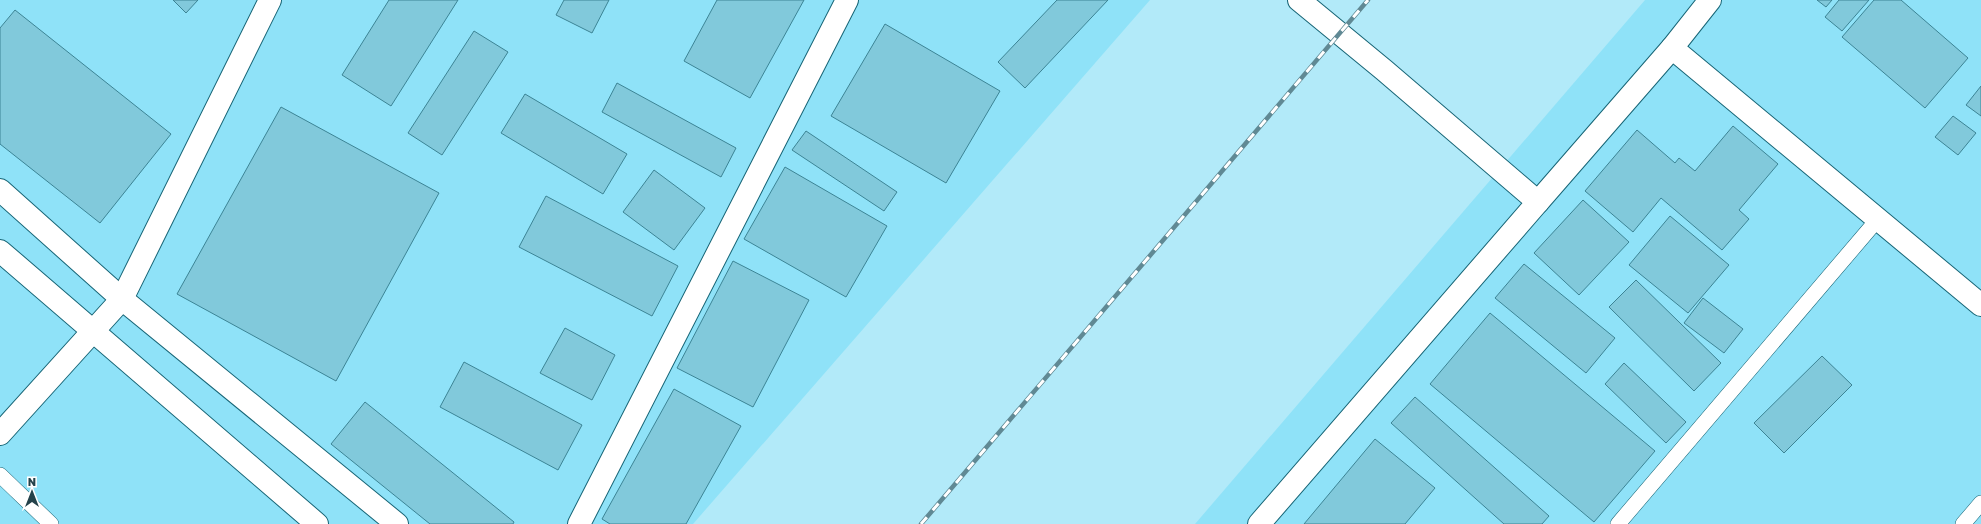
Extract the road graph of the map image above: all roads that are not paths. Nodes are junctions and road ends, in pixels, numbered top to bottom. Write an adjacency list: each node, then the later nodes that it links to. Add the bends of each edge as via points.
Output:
1 (270, 0): 10 (street)
2 (847, 0): 19 (street)
3 (1299, 0): 7 (street)
4 (1710, 0): 5 (street)
5 (1672, 48): 7 (street); 8 (street)
6 (0, 190): 10 (street)
7 (1538, 202): 20 (street)
8 (1878, 219): 11 (street); 21 (lane)
9 (0, 252): 12 (street)
10 (122, 299): 12 (street); 18 (street)
11 (1981, 305)
12 (94, 331): 13 (street); 17 (street)
13 (0, 434)
14 (0, 475): 16 (lane)
15 (1981, 503): 22 (lane)
16 (51, 524)
17 (317, 524)
18 (397, 524)
19 (579, 524)
20 (1259, 524)
21 (1618, 524)
22 (1963, 524)

